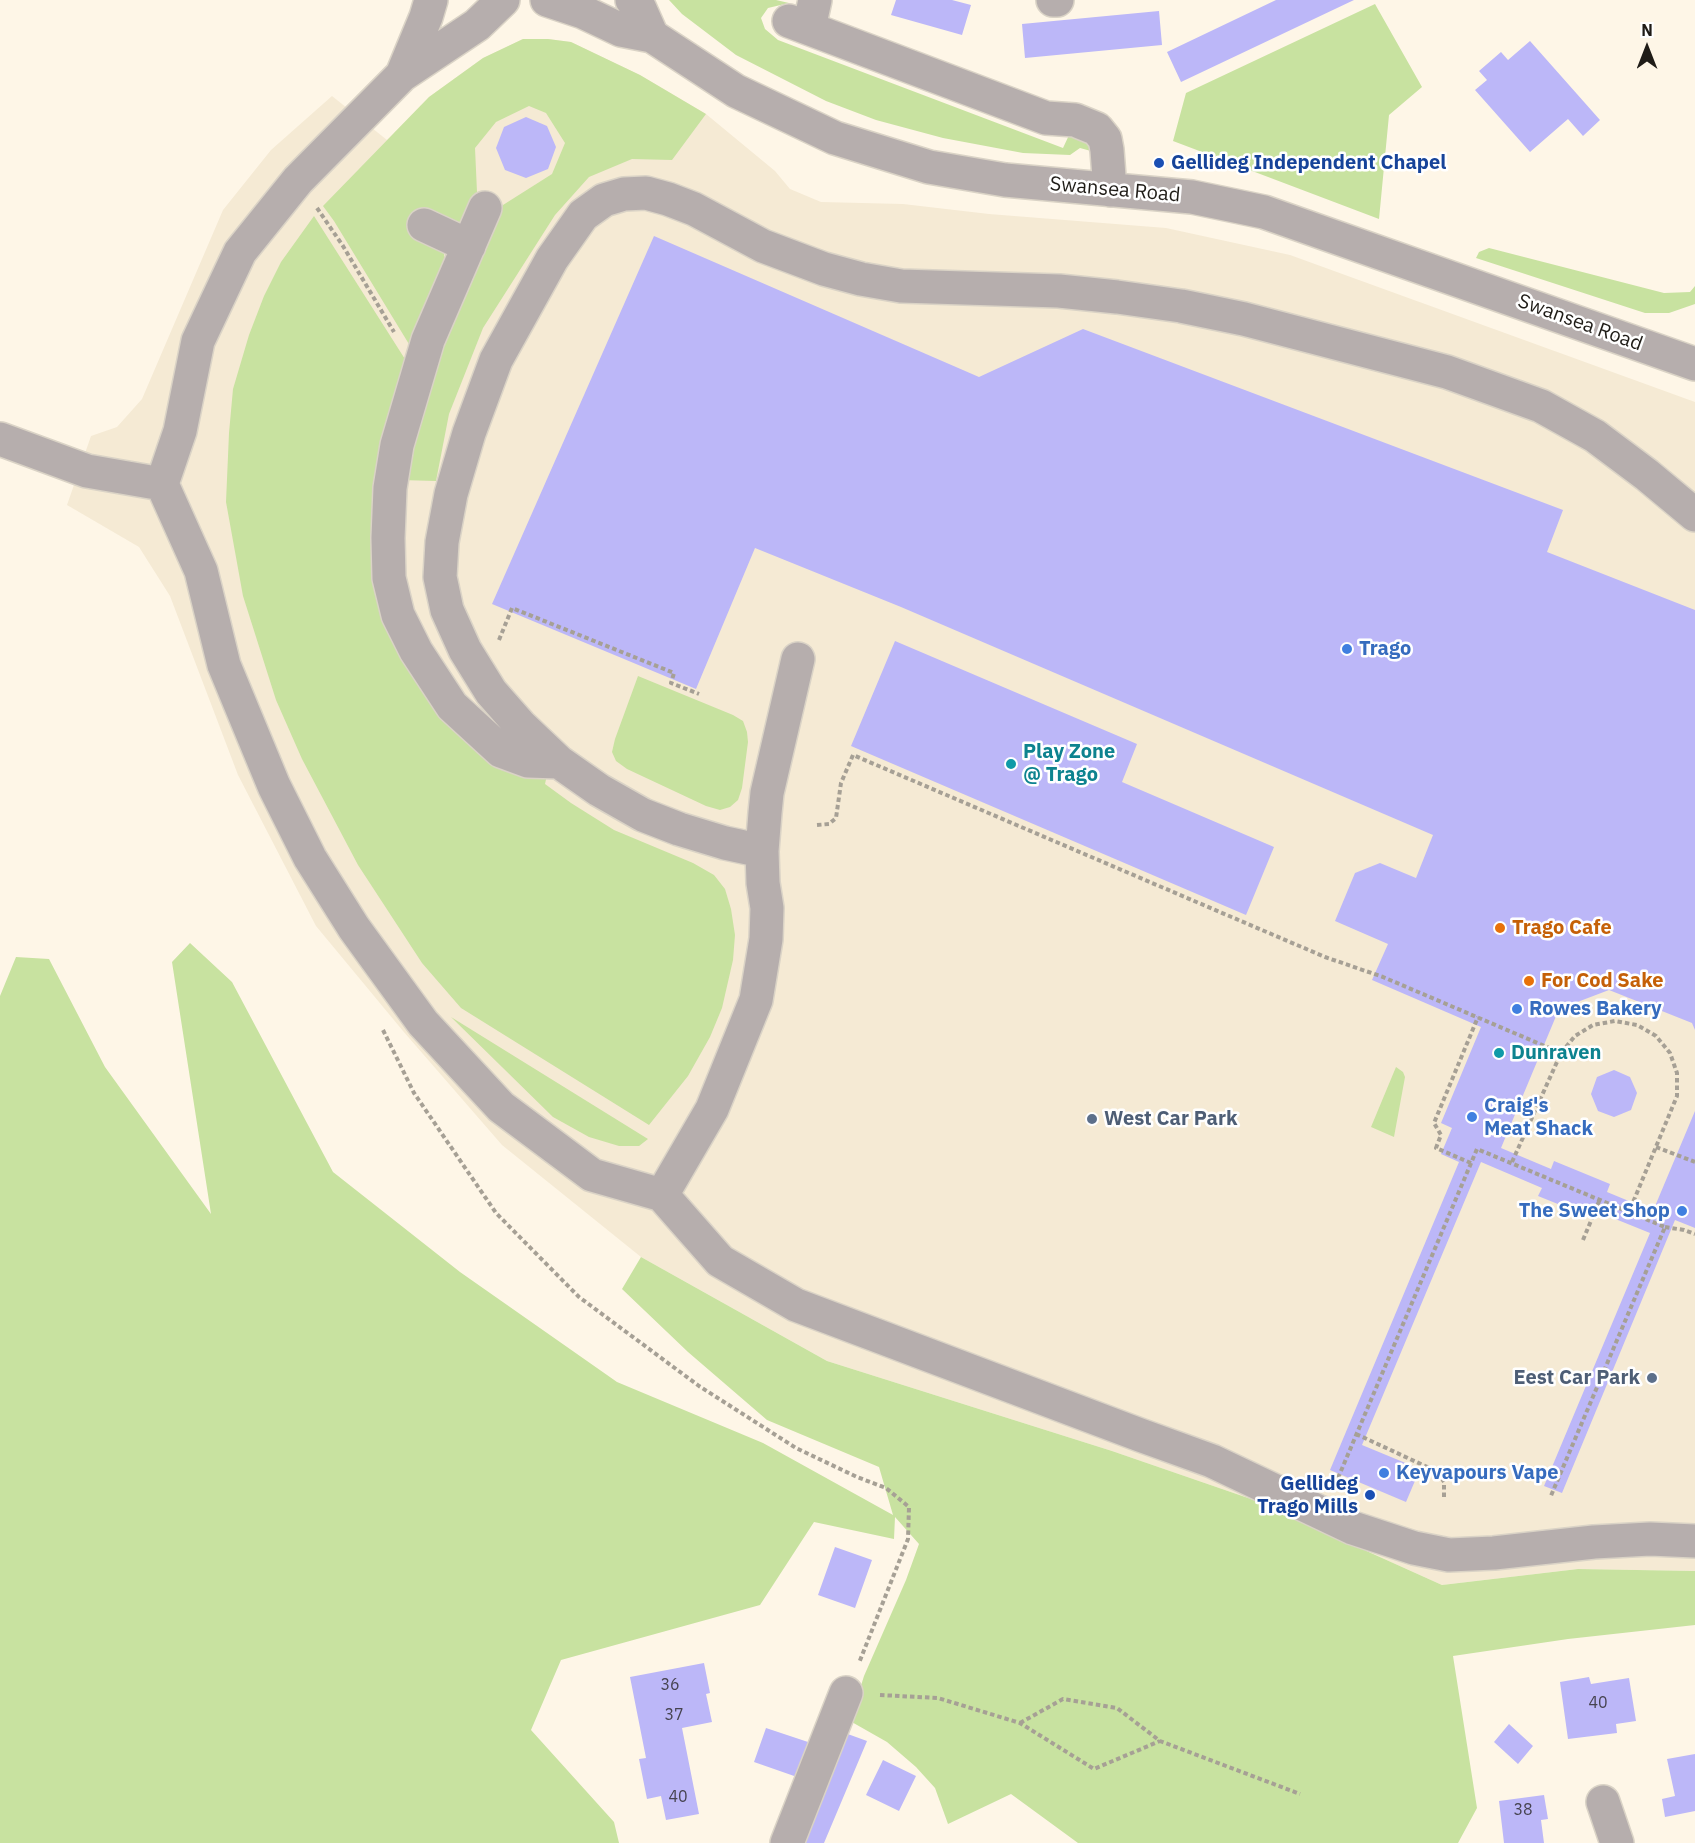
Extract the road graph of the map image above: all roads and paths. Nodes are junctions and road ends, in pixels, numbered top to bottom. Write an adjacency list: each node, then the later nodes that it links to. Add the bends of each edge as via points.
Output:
1 (431, 0): 7 (street)
2 (503, 0): 7 (street, via 477,25)
3 (547, 0): 6 (street, Swansea Road, via 621,30)
4 (632, 0): 6 (street)
5 (804, 16): 8 (street, via 1047,118 1075,120 1097,129 1105,139)
6 (652, 36): 8 (street, Swansea Road, via 736,92 835,138 929,167 1005,180)
7 (402, 75): 16 (street, via 298,180 240,252 198,341 180,431)
8 (1110, 190): 14 (street, Swansea Road, via 1192,197 1264,212)
9 (315, 205): 13 (path, via 411,360)
10 (485, 208): 12 (street)
11 (424, 225): 12 (street)
12 (469, 246): 13 (street)
13 (421, 363): 21 (street, via 397,445 390,488 389,578 398,615 452,706 501,751 528,760)
14 (1695, 364)
15 (0, 439): 16 (street, via 87,471)
16 (162, 484): 31 (street, via 201,571 224,665 274,786 310,858 354,928 423,1023 501,1107 592,1175)
17 (1695, 515): 21 (street, via 1595,436 1541,406 1447,372 1181,306 1059,291 901,286 861,279 773,250 668,199 646,193 624,194 604,200 583,215 552,259 496,360 469,433 442,542 440,577 447,610 465,650 491,692)
18 (495, 650): 20 (path, via 512,608 674,673 671,683)
19 (798, 659): 23 (street, via 767,793)
20 (699, 694)
21 (559, 762): 23 (street, via 643,814 688,832)
22 (818, 825): 24 (path, via 829,824 836,818 841,783 853,755 1325,957)
23 (762, 851): 31 (street, via 766,939 756,1000 712,1109)
24 (1478, 1017): 26 (path); 30 (path, via 1434,1123 1441,1135 1436,1148)
25 (378, 1022): 42 (path, via 414,1093 496,1214 579,1297 709,1393 796,1448 886,1488 909,1507 908,1539)
26 (1561, 1053): 27 (path, via 1575,1036 1593,1025 1615,1021 1637,1025 1656,1036 1670,1053 1677,1073 1677,1096); 28 (path)
27 (1656, 1147): 29 (path); 33 (path)
28 (1512, 1162): 30 (path, via 1478,1149); 32 (path)
29 (1695, 1162)
30 (1471, 1163): 37 (path)
31 (662, 1194): 41 (street, via 720,1261 796,1305 1212,1461 1353,1528 1449,1555 1594,1542)
32 (1600, 1199): 33 (path); 36 (path)
33 (1629, 1212): 34 (path)
34 (1665, 1227): 35 (path); 40 (path)
35 (1695, 1234)
36 (1583, 1240)
37 (1356, 1434): 38 (path); 39 (path, via 1437,1472 1444,1482)
38 (1338, 1478)
39 (1444, 1498)
40 (1550, 1498)
41 (1695, 1541)
42 (846, 1693): 43 (path, via 938,1698); 47 (street)
43 (1020, 1723): 44 (path, via 1063,1699 1118,1708); 44 (path, via 1094,1769)
44 (1160, 1741): 45 (path)
45 (1300, 1794)
46 (1603, 1802): 48 (street)
47 (787, 1843)
48 (1617, 1843)

